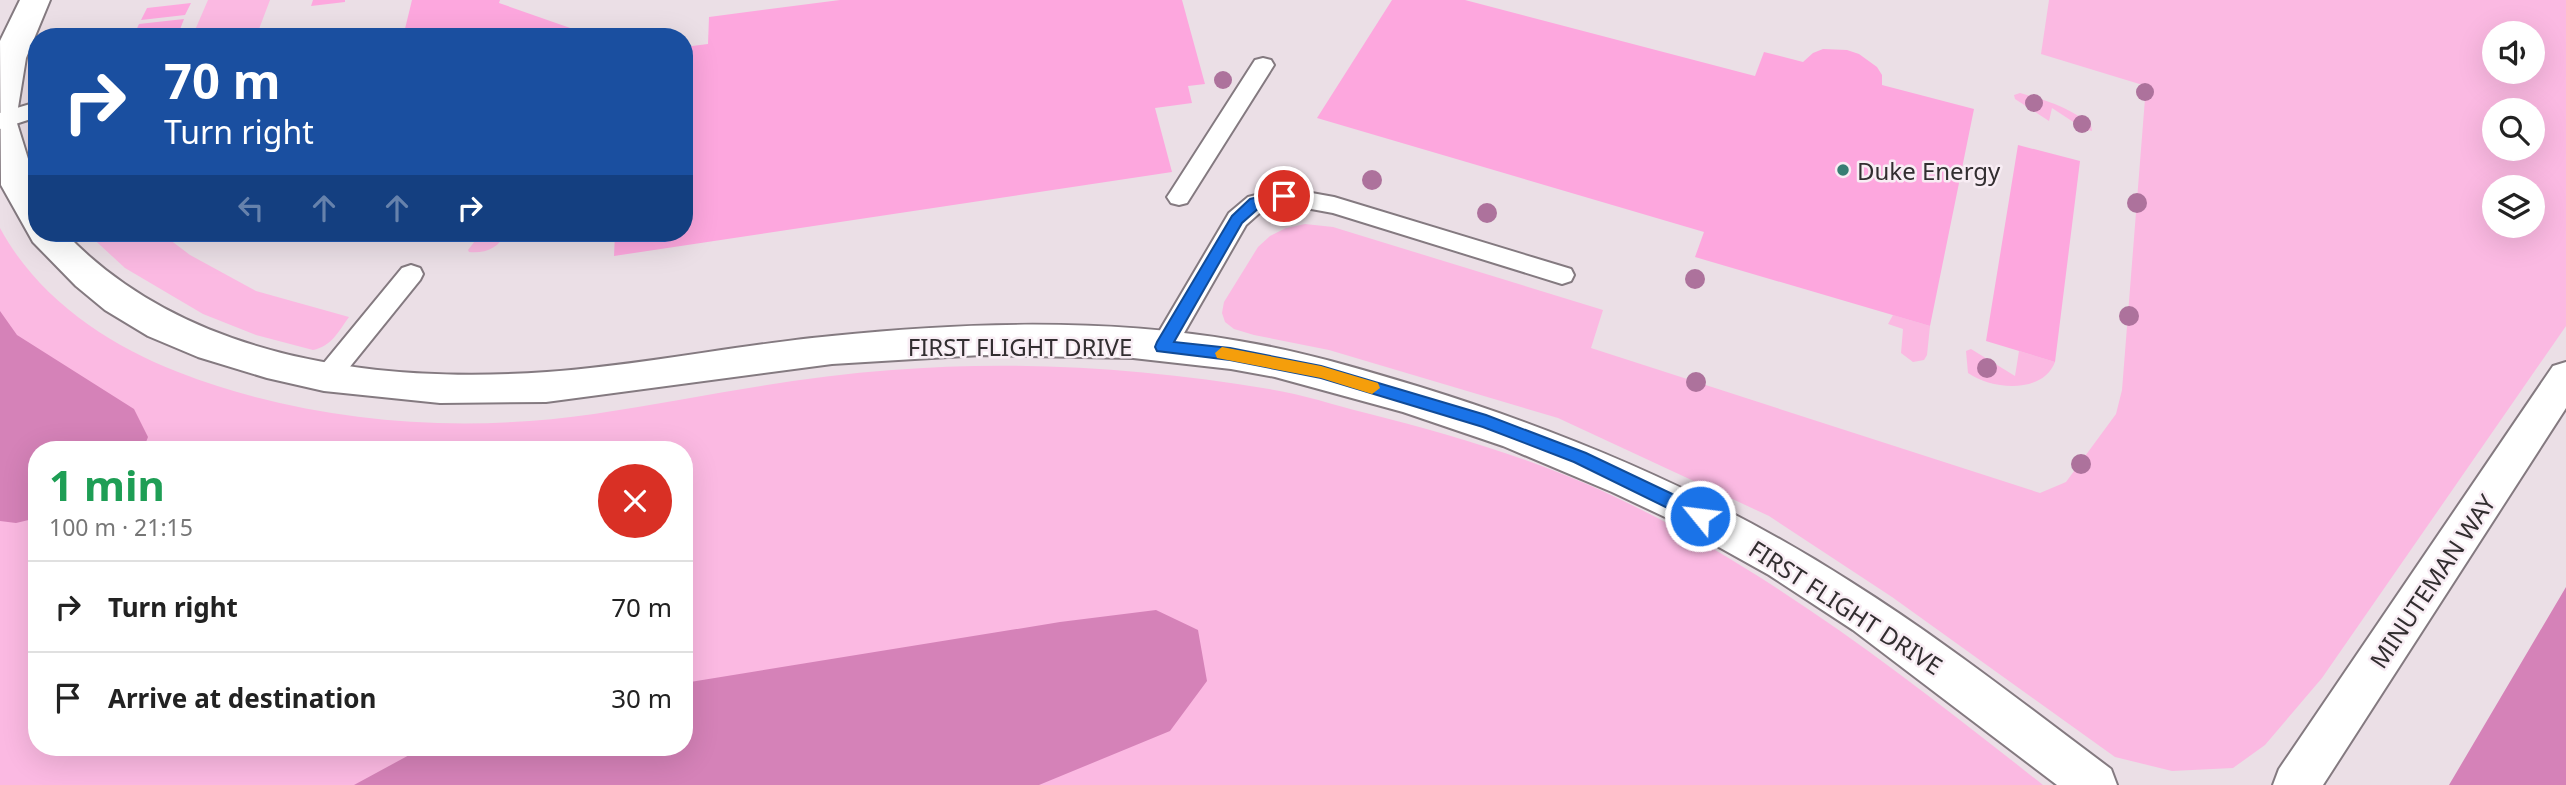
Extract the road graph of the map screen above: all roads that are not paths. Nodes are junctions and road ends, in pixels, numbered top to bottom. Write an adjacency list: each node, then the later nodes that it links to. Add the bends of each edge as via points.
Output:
1 (35, 0): 4 (street, via 15,38 3,82)
2 (1263, 65): 5 (lane)
3 (28, 112): 4 (lane)
4 (0, 121): 6 (street)
5 (1179, 197)
6 (28, 204)
7 (52, 242): 11 (street, FIRST FLIGHT DRIVE, via 69,262 122,303 176,332 248,359)
8 (411, 274): 11 (lane)
9 (1562, 275): 10 (lane, via 1335,205 1284,196 1255,203 1237,219)
10 (1163, 347): 11 (street, FIRST FLIGHT DRIVE, via 950,342 830,351 528,388 405,386); 13 (street, FIRST FLIGHT DRIVE, via 1230,354 1321,372 1486,422 1663,495 1834,594 1927,657)
11 (327, 377)
12 (2566, 377): 14 (street, MINUTEMAN WAY)
13 (2094, 785)
14 (2296, 785)

